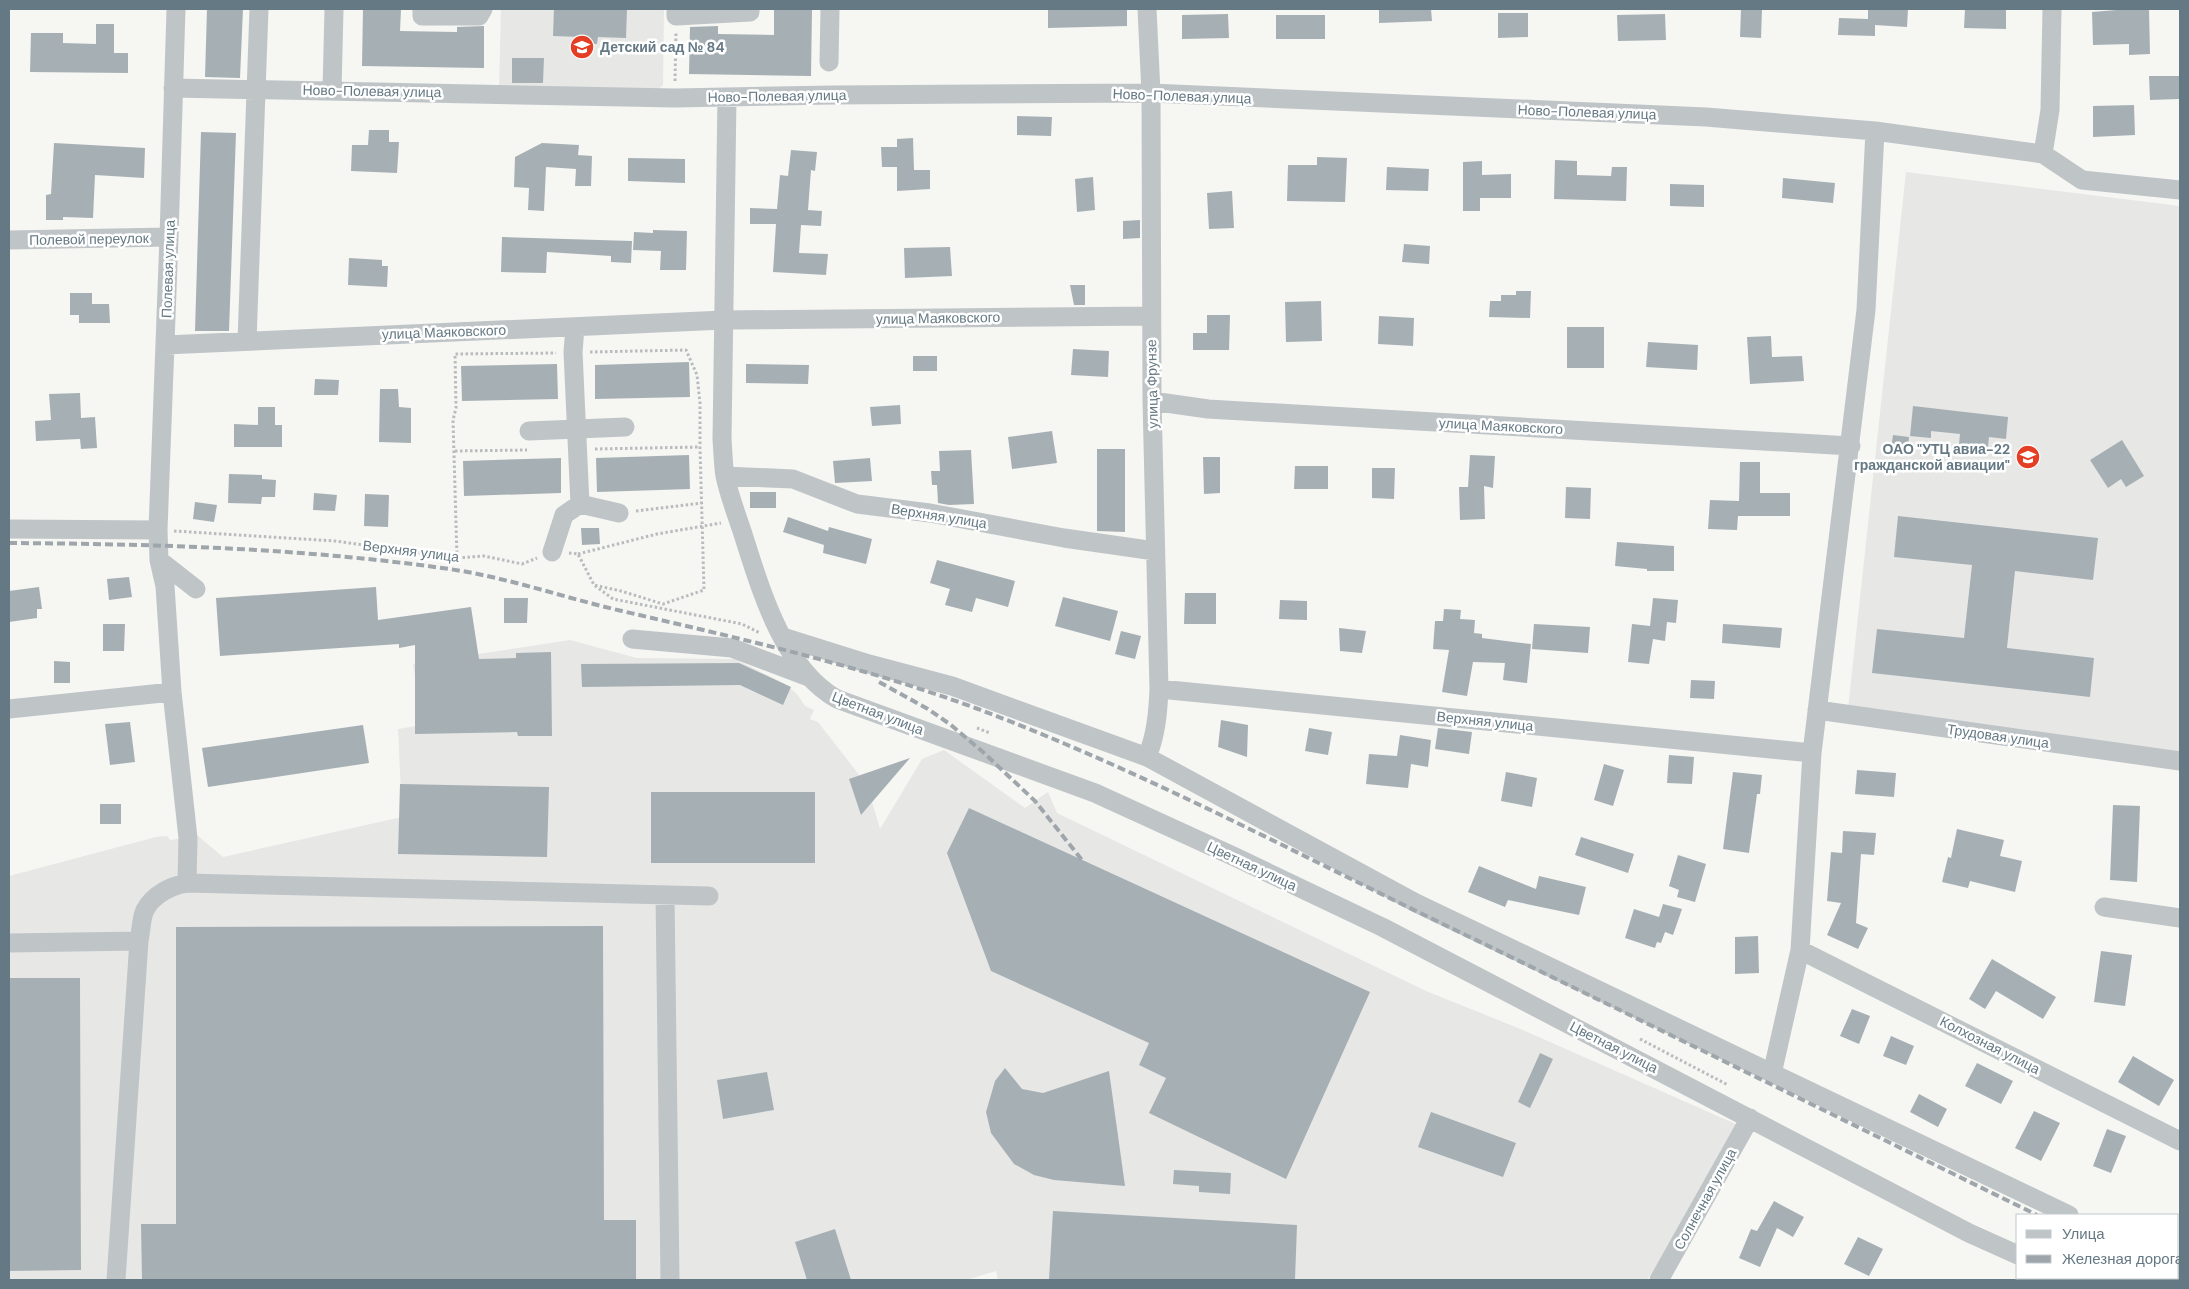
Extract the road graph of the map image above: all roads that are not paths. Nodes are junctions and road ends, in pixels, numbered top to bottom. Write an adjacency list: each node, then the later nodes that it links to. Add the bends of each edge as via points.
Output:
1 (176, 9): 12 (street, Полевая улица)
2 (259, 9): 13 (street)
3 (334, 9): 14 (street)
4 (422, 9): 5 (street, via 422,16 479,16)
5 (483, 9)
6 (750, 9): 10 (street, via 750,12)
7 (830, 9): 11 (street)
8 (1147, 9): 15 (street, улица Фрунзе)
9 (2052, 9): 18 (street, via 2050,110)
10 (676, 13)
11 (829, 62)
12 (173, 88): 13 (street, Ново-Полевая улица); 20 (street, Полевая улица)
13 (255, 89): 14 (street, Ново-Полевая улица); 25 (street)
14 (332, 90): 16 (street, Ново-Полевая улица)
15 (1152, 93): 16 (street, Ново-Полевая улица); 17 (street, Ново-Полевая улица, via 1706,117); 22 (street, улица Фрунзе)
16 (727, 97): 23 (street)
17 (1875, 131): 18 (street, Ново-Полевая улица); 31 (street, via 1866,310)
18 (2043, 154): 19 (street, Ново-Полевая улица, via 2082,180)
19 (2180, 190)
20 (169, 238): 21 (street, Полевой переулок); 26 (street, Полевая улица)
21 (9, 240)
22 (1151, 316): 23 (street, улица Маяковского); 27 (street, улица Фрунзе)
23 (724, 320): 24 (street, улица Маяковского); 32 (street, Цветная улица, via 722,438)
24 (575, 327): 25 (street, улица Маяковского); 29 (street, via 573,352)
25 (247, 341): 26 (street, улица Маяковского)
26 (165, 345): 36 (street, Полевая улица)
27 (1152, 401): 31 (street, улица Маяковского, via 1208,409); 37 (street, улица Фрунзе)
28 (625, 427): 29 (street)
29 (578, 428): 30 (street); 33 (street)
30 (529, 431)
31 (1850, 446): 47 (street)
32 (725, 476): 37 (street, Верхняя улица, via 793,479 857,504); 41 (street, Цветная улица, via 758,582)
33 (580, 504): 34 (street); 38 (street, via 564,515)
34 (619, 513)
35 (9, 529): 36 (street)
36 (158, 530): 39 (street, Полевая улица)
37 (1155, 551): 44 (street, улица Фрунзе)
38 (552, 552)
39 (159, 560): 40 (street); 45 (street, Полевая улица, via 165,586)
40 (196, 589)
41 (782, 637): 43 (street, Цветная улица); 49 (street, via 952,686)
42 (632, 639): 43 (street, via 732,648)
43 (809, 676): 60 (street, Цветная улица, via 824,692 837,699 1095,793 1382,927)
44 (1160, 689): 48 (street, Верхняя улица); 49 (street, улица Фрунзе, via 1158,715)
45 (172, 692): 46 (street); 51 (street, Полевая улица, via 188,838)
46 (9, 709)
47 (1817, 710): 48 (street); 50 (street, Трудовая улица)
48 (1812, 753): 58 (street)
49 (1147, 758): 59 (street, via 1416,903)
50 (2180, 761)
51 (187, 883): 52 (street); 56 (street, via 175,885 157,895 145,911)
52 (664, 895): 53 (street); 65 (street)
53 (709, 896)
54 (2104, 907): 55 (street)
55 (2180, 918)
56 (139, 941): 57 (street); 64 (street)
57 (9, 943)
58 (1800, 950): 59 (street); 61 (street, Колхозная улица)
59 (1772, 1074): 62 (street)
60 (1750, 1118): 63 (street, Цветная улица, via 1969,1233); 66 (street, Солнечная улица)
61 (2180, 1141)
62 (2067, 1214)
63 (2016, 1254)
64 (116, 1280)
65 (670, 1280)
66 (1659, 1280)

